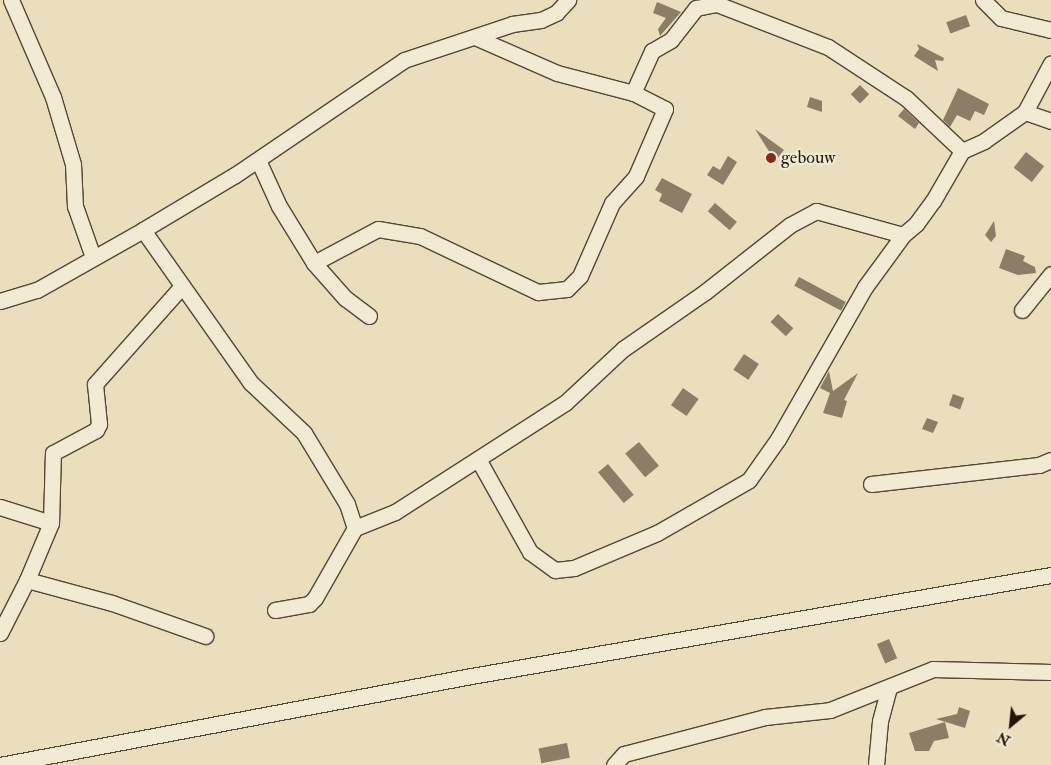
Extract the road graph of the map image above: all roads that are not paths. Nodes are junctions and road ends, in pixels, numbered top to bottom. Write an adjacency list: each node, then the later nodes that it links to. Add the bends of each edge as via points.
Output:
1 (11, 0): 14 (street, via 54,97 73,164 75,206)
2 (568, 0): 5 (street, via 556,13 542,20 512,24)
3 (983, 0): 4 (street, via 1001,18)
4 (1051, 30)
5 (477, 38): 7 (street, via 557,74); 11 (street, via 404,60)
6 (1051, 63): 8 (street)
7 (633, 93): 10 (street, via 652,51 670,40 696,8 717,4 828,46 906,98); 15 (street, via 665,109 636,176 612,203 580,276 567,289 538,292 420,236 378,229)
8 (1025, 112): 9 (street); 10 (street, via 984,141)
9 (1051, 122)
10 (962, 151): 13 (street, via 928,209)
11 (258, 160): 12 (street); 15 (street, via 279,206)
12 (143, 230): 14 (street); 17 (street)
13 (903, 234): 21 (street, via 816,212 801,219 622,349 566,403); 21 (street, via 865,287 778,439 748,480 657,533 574,568 555,570 530,552)
14 (93, 257): 18 (street, via 37,290)
15 (314, 263): 20 (street, via 345,298)
16 (1051, 274): 19 (street)
17 (182, 286): 25 (street, via 95,384 100,424 96,430 53,453); 26 (street, via 251,383 304,433 338,489)
18 (0, 301)
19 (1022, 310)
20 (369, 316)
21 (478, 459): 26 (street, via 395,512)
22 (1051, 460): 23 (street, via 1039,465)
23 (871, 484)
24 (0, 507): 25 (street)
25 (51, 524): 28 (street)
26 (355, 528): 29 (street, via 315,598 309,604)
27 (1051, 575): 34 (street, via 460,678)
28 (27, 580): 30 (street); 31 (street)
29 (275, 610)
30 (0, 633)
31 (205, 636)
32 (1051, 672): 33 (street, via 933,669)
33 (889, 687): 35 (street, via 830,710 765,717 624,754 618,756); 36 (street, via 880,721)
34 (0, 765)
35 (614, 765)
36 (876, 765)

